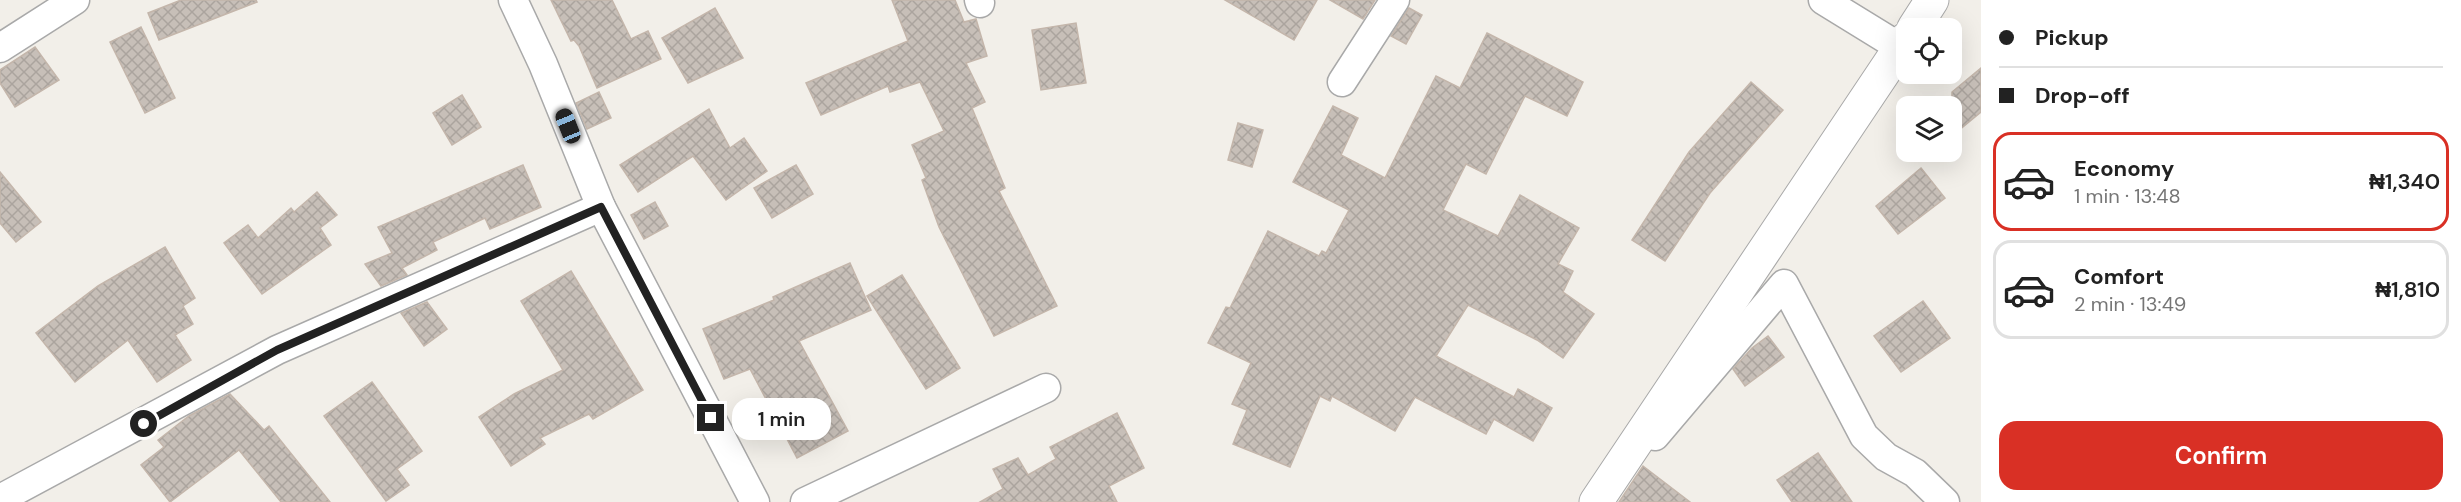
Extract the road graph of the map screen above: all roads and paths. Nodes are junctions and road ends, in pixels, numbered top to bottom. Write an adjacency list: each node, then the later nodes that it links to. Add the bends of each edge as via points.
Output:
1 (75, 0): 8 (street)
2 (513, 0): 11 (street)
3 (1395, 0): 10 (street)
4 (1823, 0): 7 (street)
5 (1932, 0): 6 (street)
6 (1920, 18)
7 (1896, 34)
8 (0, 48)
9 (1896, 55): 16 (street)
10 (1342, 82)
11 (601, 207): 13 (street, via 277,350); 14 (street)
12 (1046, 388): 15 (street)
13 (0, 499)
14 (755, 502)
15 (805, 502)
16 (1597, 502): 17 (street, via 1784,284 1864,436 1886,457 1915,473)
17 (1945, 502)

